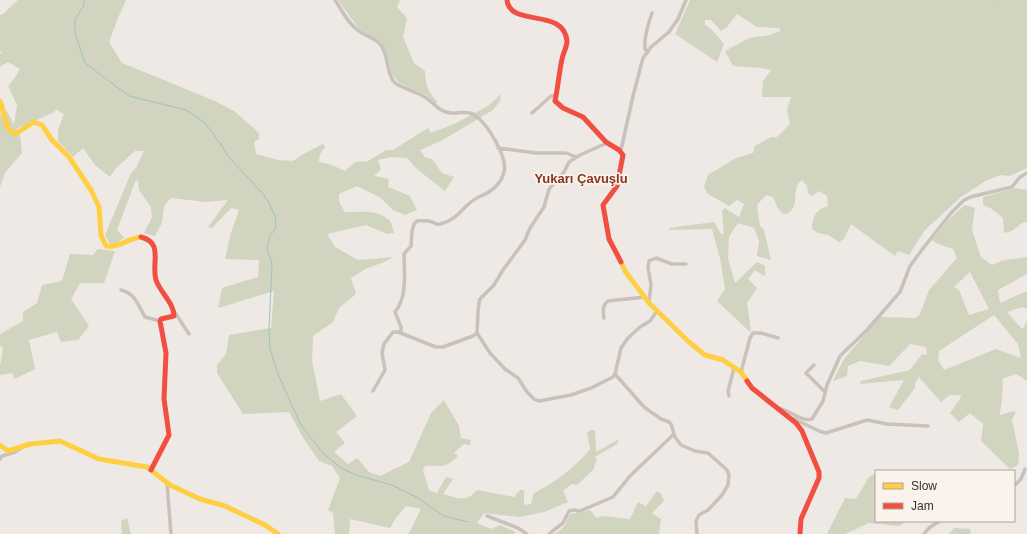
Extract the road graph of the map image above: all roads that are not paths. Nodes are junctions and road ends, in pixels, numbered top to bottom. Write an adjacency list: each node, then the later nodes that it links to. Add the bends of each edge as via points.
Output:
1 (335, 0): 10 (street, via 358,31 380,44 391,77 396,83 425,97 436,108 450,113 473,114 485,124)
2 (507, 0): 6 (street, via 509,8 515,12 546,19 559,25 566,34 567,43)
3 (686, 0): 5 (street, via 669,32)
4 (652, 13): 5 (street, via 645,44)
5 (648, 52): 11 (street, via 643,58)
6 (556, 96): 8 (street, via 551,96); 9 (street, via 558,106 580,115)
7 (0, 101): 18 (street, via 10,132 15,134 34,122 39,123 69,157 99,207 101,235 106,246 115,247 126,240 140,237 151,241 156,253 156,277 162,294)
8 (532, 113)
9 (607, 143): 11 (street); 12 (street)
10 (498, 148): 12 (street, via 536,153 566,152); 22 (street, via 505,166 497,186 472,200 458,216 442,224 417,221 414,224 411,246 404,254 403,294 395,312)
11 (621, 150): 16 (street, via 623,155 617,186 603,205 610,239 626,271)
12 (576, 158): 23 (street, via 569,162 549,189 544,207 517,253 494,285 480,299)
13 (1027, 173): 33 (street, via 1012,186 963,201 951,213 910,266 900,292 868,330 840,356)
14 (686, 264): 17 (street, via 672,264 656,258 649,261)
15 (121, 290): 21 (street, via 133,296 145,317)
16 (645, 297): 17 (street); 20 (street, via 608,301 603,309)
17 (649, 303): 19 (street)
18 (174, 311): 21 (street, via 174,316); 24 (street)
19 (657, 312): 27 (street, via 705,355 723,360); 29 (street, via 650,321 628,338 621,348)
20 (604, 318)
21 (160, 321): 43 (street, via 166,353 164,399 169,435)
22 (401, 333): 23 (street, via 436,347); 32 (street, via 393,332 384,344 382,353 385,370)
23 (477, 333): 29 (street, via 500,364 518,378 534,399 539,401 591,388)
24 (189, 334)
25 (778, 338): 28 (street, via 753,333)
26 (814, 365): 31 (street, via 806,373)
27 (734, 368): 28 (street); 34 (street)
28 (742, 372): 35 (street, via 752,388)
29 (615, 374): 38 (street, via 644,407 671,424)
30 (817, 376): 31 (street)
31 (814, 381): 33 (street)
32 (373, 390)
33 (825, 392): 35 (street, via 823,401 812,419 803,419 783,408)
34 (729, 396)
35 (776, 408): 36 (street)
36 (786, 415): 37 (street, via 826,433 867,420 887,424); 53 (street, via 802,431 819,472 816,486 801,519)
37 (928, 426)
38 (674, 434): 51 (street, via 630,476 613,497 580,511 569,511 563,523); 52 (street, via 681,445 714,457 729,474 728,485 722,495 708,510 699,515 696,521)
39 (0, 445): 40 (street, via 8,451)
40 (26, 445): 41 (street, via 21,450); 43 (street, via 60,441 99,459 147,467)
41 (0, 459)
42 (1025, 469): 45 (street)
43 (151, 470): 44 (street)
44 (167, 483): 48 (street); 49 (street, via 200,499 225,506)
45 (1015, 485)
46 (487, 516): 50 (street)
47 (938, 522): 54 (street)
48 (171, 534)
49 (278, 534)
50 (527, 534)
51 (549, 534)
52 (697, 534)
53 (800, 534)
54 (924, 534)

